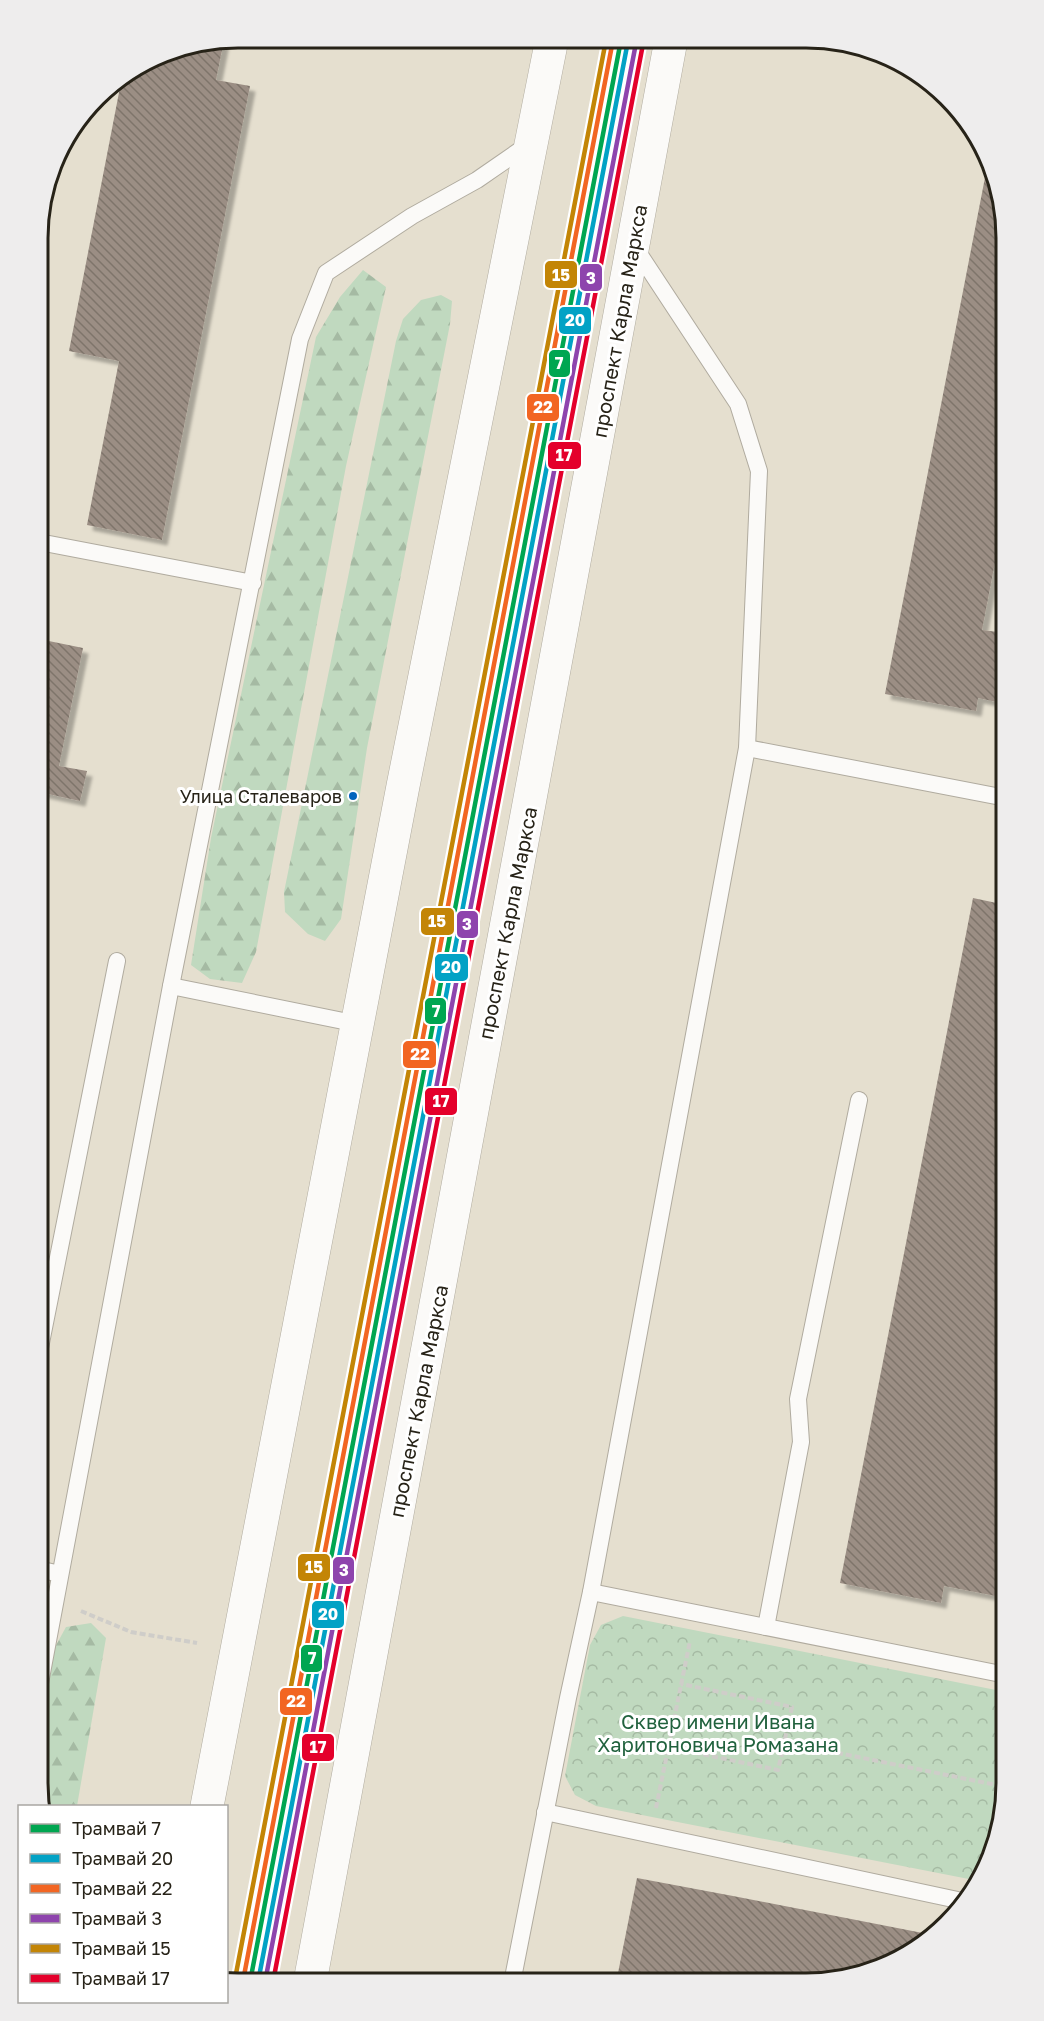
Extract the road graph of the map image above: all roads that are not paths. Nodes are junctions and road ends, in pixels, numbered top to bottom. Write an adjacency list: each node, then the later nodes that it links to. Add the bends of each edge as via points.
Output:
1 (550, 48): 3 (main road)
2 (669, 48): 4 (main road, проспект Карла Маркса)
3 (532, 142): 6 (lane, via 326,273 300,339); 11 (main road)
4 (633, 245): 7 (lane, via 738,404 759,471); 23 (main road, проспект Карла Маркса)
5 (48, 544): 6 (lane)
6 (253, 583): 10 (lane)
7 (747, 748): 8 (lane); 16 (lane)
8 (996, 796)
9 (117, 961): 13 (lane)
10 (171, 986): 11 (lane); 15 (lane)
11 (358, 1024): 20 (main road)
12 (859, 1100): 17 (lane, via 798,1399 801,1442)
13 (48, 1308)
14 (48, 1571): 15 (lane)
15 (60, 1574): 18 (lane)
16 (591, 1592): 17 (lane); 21 (lane)
17 (766, 1627): 19 (lane)
18 (48, 1639)
19 (996, 1673)
20 (207, 1805)
21 (545, 1812): 22 (lane); 24 (lane)
22 (956, 1900)
23 (312, 1973)
24 (514, 1973)

